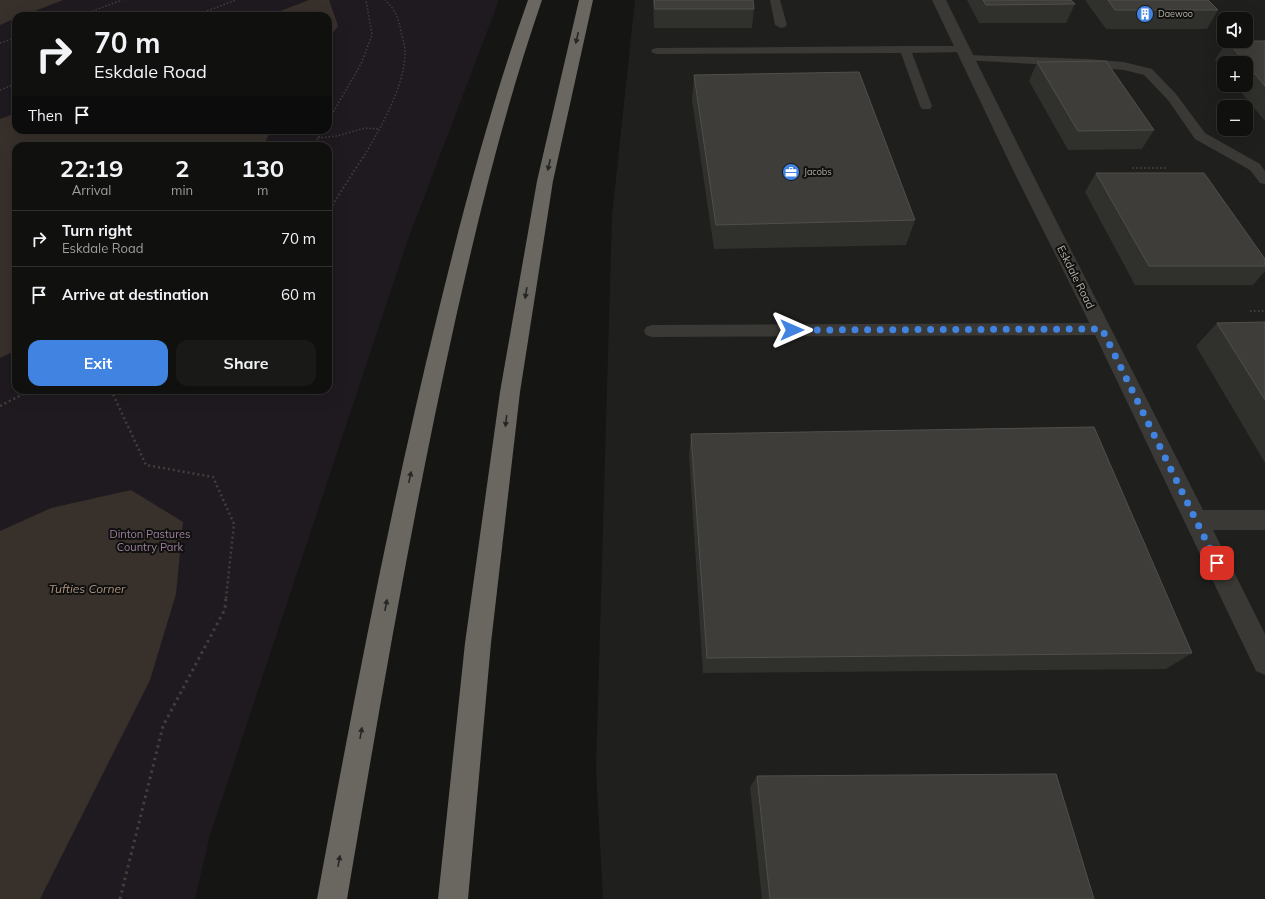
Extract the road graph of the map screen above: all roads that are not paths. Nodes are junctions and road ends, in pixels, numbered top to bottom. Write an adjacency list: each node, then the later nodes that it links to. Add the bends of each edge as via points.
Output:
1 (534, 0): 16 (highway, one-way to 1, via 371,678 409,482 437,355 488,152)
2 (586, 0): 17 (highway, one-way to 17, via 545,181 510,392 478,643)
3 (775, 0): 5 (lane)
4 (939, 0): 8 (street, Eskdale Road)
5 (781, 25)
6 (904, 49): 7 (lane); 8 (lane); 9 (lane)
7 (657, 51)
8 (965, 53): 10 (lane, via 1124,66 1148,72 1172,98 1200,136 1255,167); 11 (street, Eskdale Road)
9 (926, 106)
10 (1265, 180)
11 (1102, 329): 12 (lane); 13 (street, Eskdale Road)
12 (652, 331)
13 (1196, 520): 14 (street); 15 (street, Eskdale Road)
14 (1265, 520)
15 (1265, 662)
16 (332, 899)
17 (453, 899)

